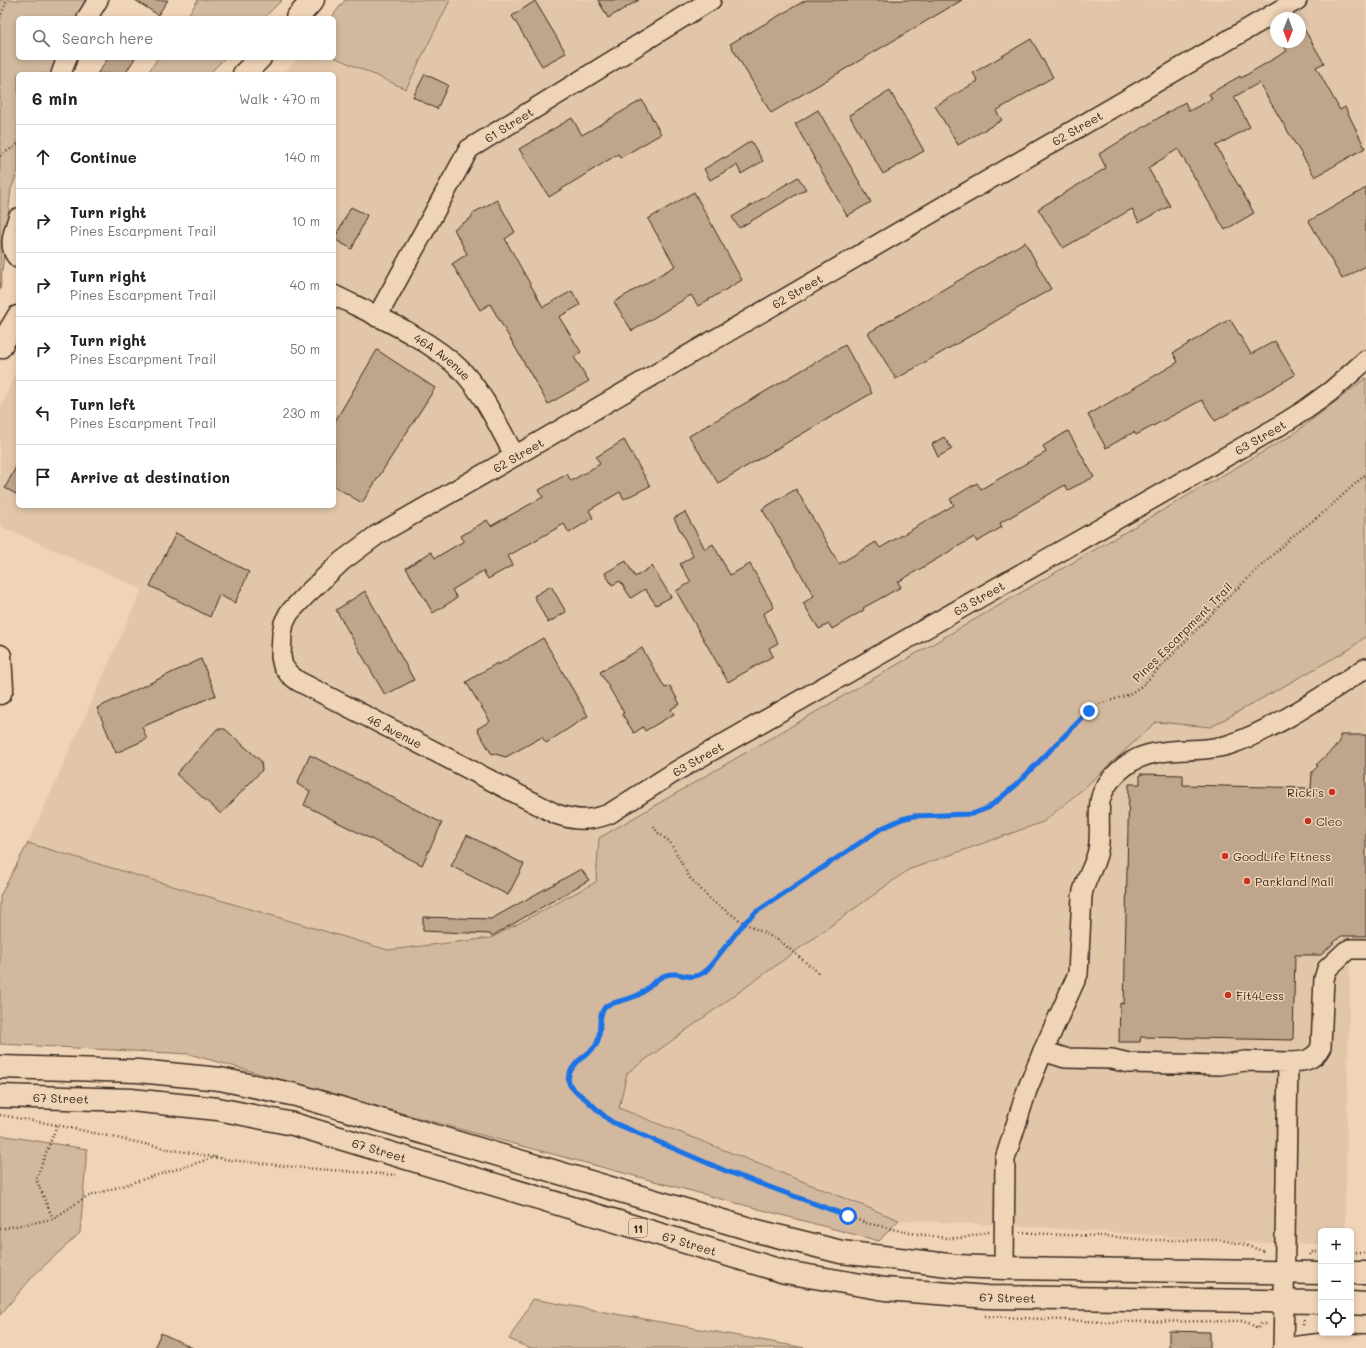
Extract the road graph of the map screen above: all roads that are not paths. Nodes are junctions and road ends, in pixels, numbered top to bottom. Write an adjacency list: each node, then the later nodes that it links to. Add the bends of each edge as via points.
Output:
1 (98, 0): 5 (street)
2 (313, 0): 6 (main road)
3 (711, 0): 14 (street, 61 Street, via 469,148)
4 (1296, 0): 18 (street, 62 Street)
5 (88, 16)
6 (299, 16)
7 (67, 60): 9 (street)
8 (258, 60): 10 (main road)
9 (62, 72)
10 (246, 72)
11 (16, 226): 12 (street, via 12,242)
12 (16, 254)
13 (336, 296): 14 (street, 46A Avenue)
14 (377, 317): 18 (street, 46A Avenue, via 434,348 462,372 479,394)
15 (16, 320): 16 (main road)
16 (0, 347)
17 (1366, 360): 23 (street, 63 Street, via 1331,391 1276,428 685,766 609,814)
18 (515, 456): 19 (street, 62 Street, via 377,535 342,561)
19 (307, 594): 23 (street, 46 Avenue, via 289,613 284,623 281,649 283,666 289,674 298,681 556,814)
20 (0, 656): 22 (main road)
21 (1366, 668): 25 (street, via 1300,710 1243,739 1219,748 1147,755 1118,771 1106,786 1100,802 1098,849 1082,896 1078,974)
22 (0, 693)
23 (584, 820)
24 (1366, 949): 26 (street, via 1350,949 1328,966 1324,979 1321,1048 1307,1060)
25 (1042, 1051): 26 (street, via 1065,1058 1112,1059 1129,1063 1220,1065 1245,1061); 29 (street, via 1005,1159)
26 (1288, 1062): 30 (street)
27 (0, 1067): 29 (main road, via 138,1071 220,1079 296,1095 757,1231 842,1252 957,1266)
28 (0, 1096): 34 (main road, 67 Street / 11, via 131,1100 218,1109 293,1124 785,1272 885,1289 988,1296)
29 (1004, 1268): 30 (main road)
30 (1285, 1273): 31 (main road); 34 (street)
31 (1318, 1273)
32 (1354, 1273): 33 (main road)
33 (1366, 1273)
34 (1284, 1301): 35 (main road, 67 Street / 11); 39 (street)
35 (1318, 1302)
36 (1354, 1303): 37 (main road)
37 (1366, 1304)
38 (1366, 1344): 39 (street, via 1323,1343)
39 (1282, 1348)

